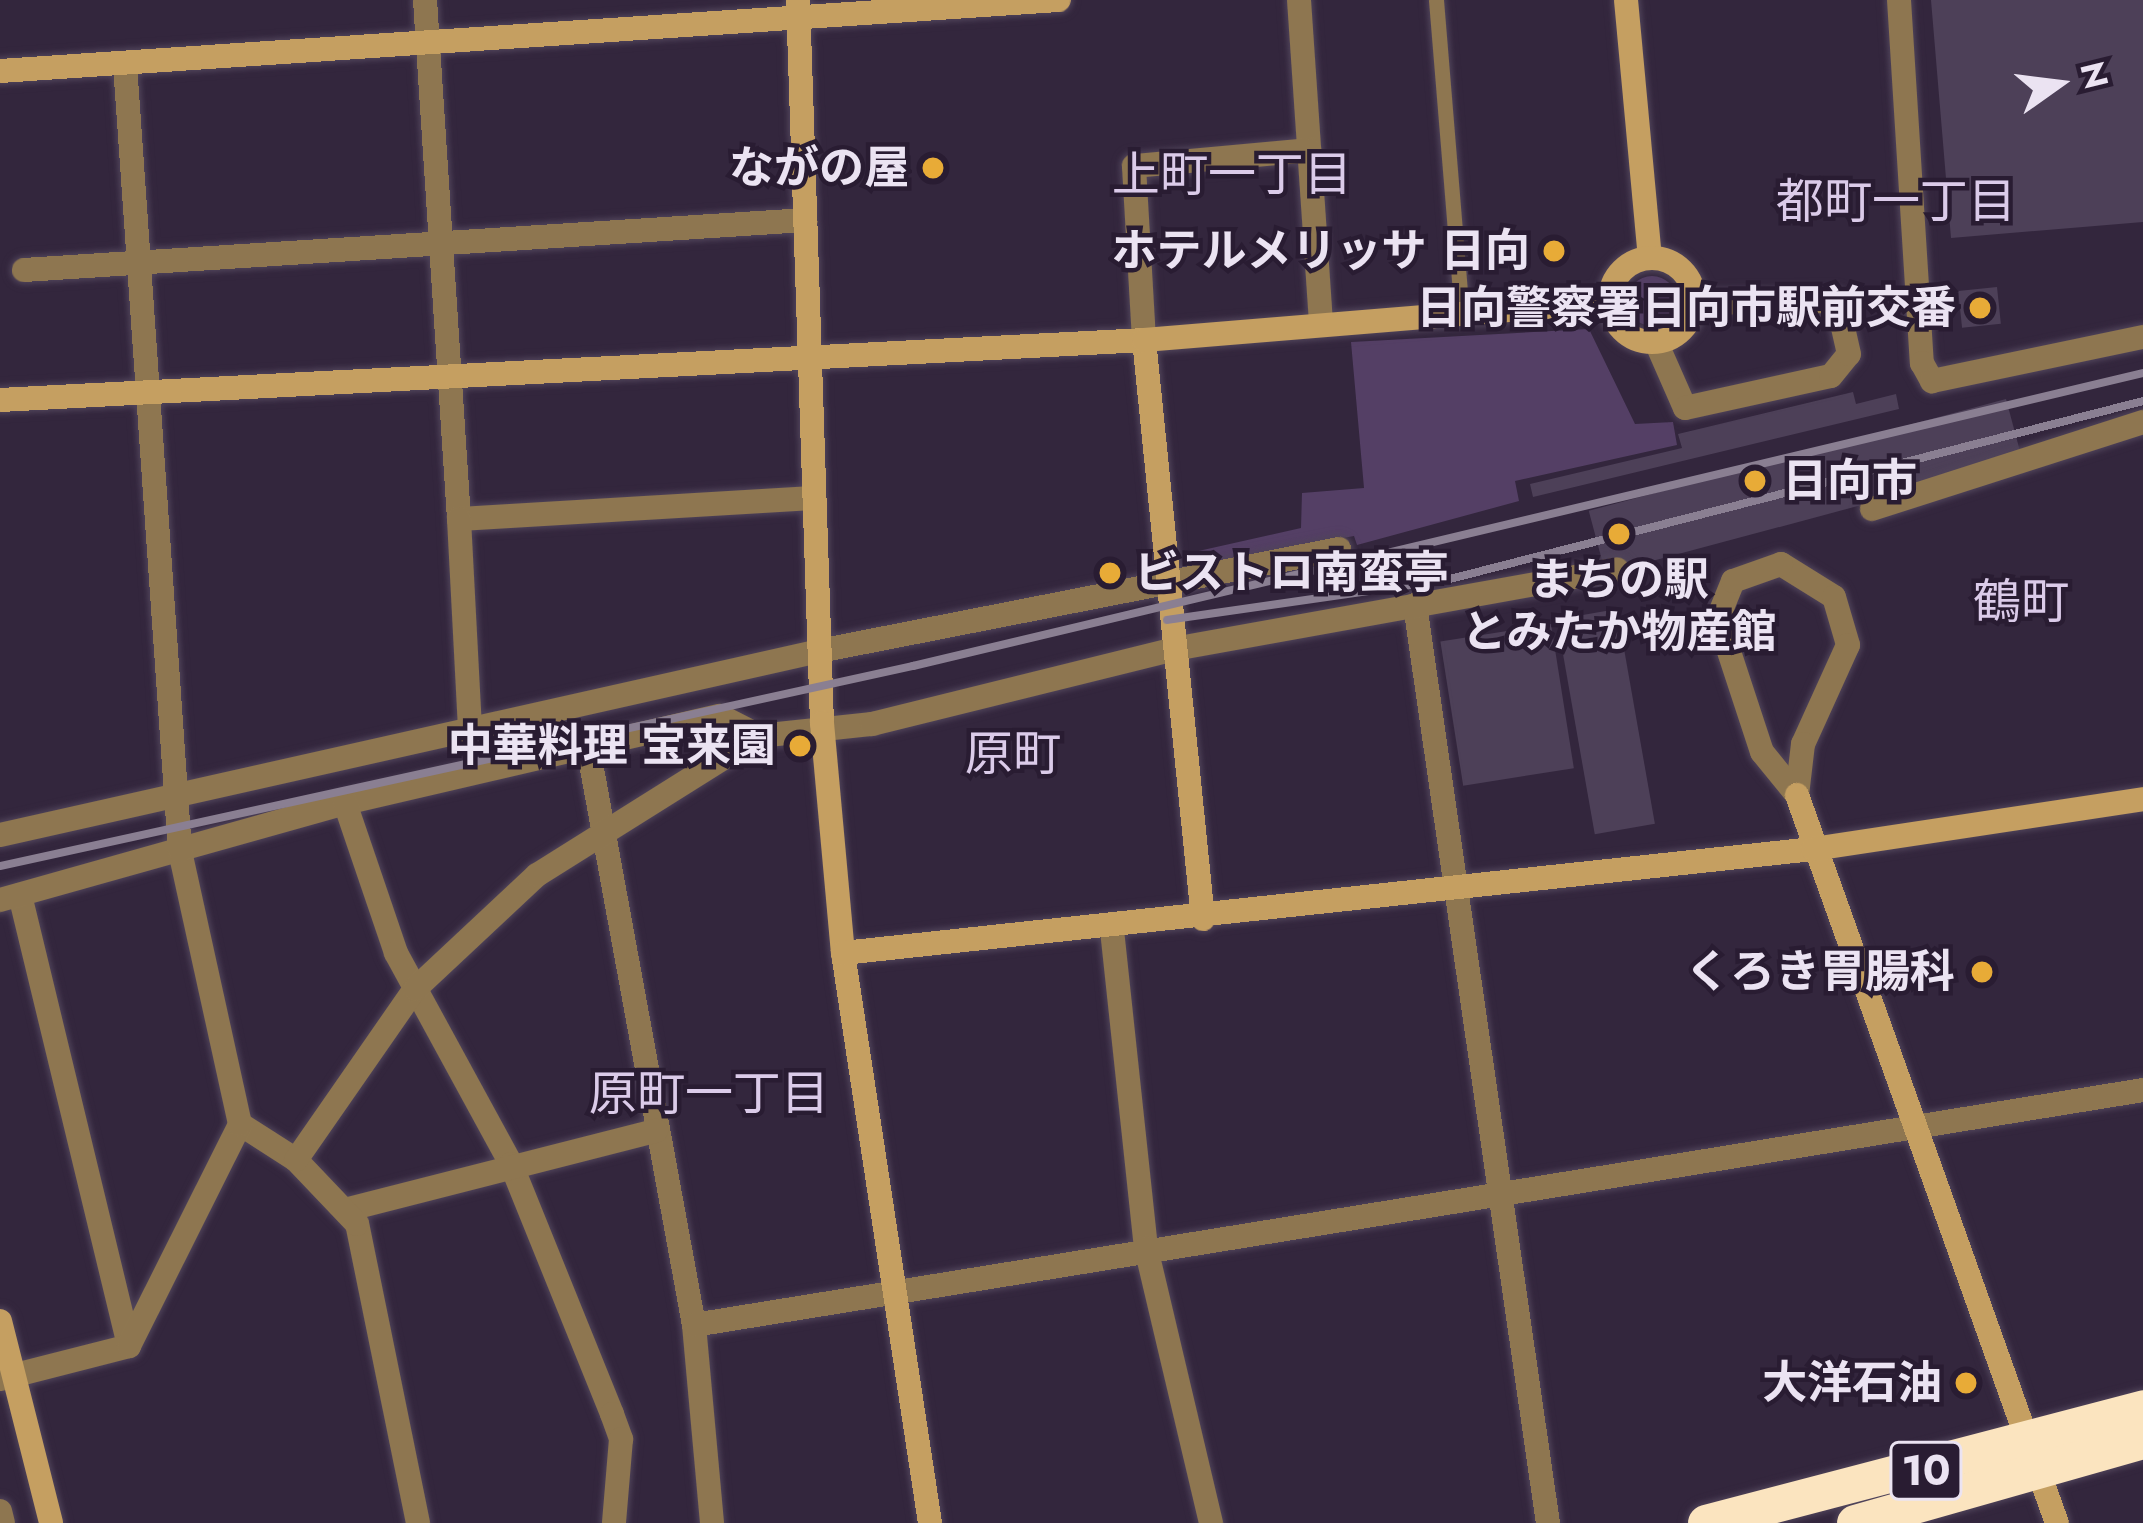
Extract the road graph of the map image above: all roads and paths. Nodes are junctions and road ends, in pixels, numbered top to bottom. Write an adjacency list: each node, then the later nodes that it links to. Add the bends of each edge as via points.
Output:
1 (425, 0): 9 (street)
2 (1059, 0): 7 (street)
3 (1298, 0): 12 (street)
4 (1436, 0): 20 (lane)
5 (1626, 0): 15 (street)
6 (1899, 0): 22 (street, via 1932,381)
7 (985, 3): 8 (street)
8 (798, 9): 9 (street); 13 (street)
9 (428, 38): 10 (street); 14 (street)
10 (125, 64): 11 (street); 16 (street)
11 (0, 71)
12 (1309, 150): 21 (street); 23 (street, via 1134,166)
13 (805, 220): 14 (street); 25 (street)
14 (438, 236): 16 (street); 26 (street)
15 (1650, 257): 18 (street, via 1625,266); 19 (street, via 1682,270)
16 (135, 262): 17 (street); 27 (street)
17 (24, 270)
18 (1609, 302): 20 (street); 24 (street, via 1619,328)
19 (1694, 303): 24 (street, via 1682,329); 24 (street, via 1837,301 1849,354 1831,376 1685,408)
20 (1462, 313): 21 (street)
21 (1321, 324): 23 (street)
22 (2143, 337)
23 (1144, 340): 25 (street); 35 (street)
24 (1656, 342)
25 (809, 352): 26 (street); 30 (street)
26 (445, 372): 27 (street); 32 (street)
27 (142, 388): 28 (street); 44 (street)
28 (0, 400)
29 (2143, 422): 31 (street)
30 (813, 499): 32 (street); 38 (street)
31 (1872, 509)
32 (459, 519): 40 (street)
33 (1339, 549): 35 (street)
34 (1617, 569): 36 (street)
35 (1167, 582): 37 (street); 38 (street)
36 (1415, 605): 37 (street); 51 (street)
37 (1174, 649): 39 (street, via 872,724); 53 (street)
38 (819, 651): 39 (street); 40 (street)
39 (823, 723): 41 (street); 55 (street)
40 (470, 730): 44 (street)
41 (759, 736): 42 (street, via 720,716); 47 (street)
42 (587, 747): 46 (street); 47 (street)
43 (1797, 795): 43 (street, via 1762,752 1718,617 1733,581 1781,564 1834,597 1848,645 1803,743); 49 (street)
44 (175, 796): 48 (street); 50 (street)
45 (2143, 799): 49 (street)
46 (345, 803): 50 (street); 56 (street)
47 (602, 827): 56 (street); 60 (street)
48 (0, 835)
49 (1813, 849): 51 (street); 59 (street)
50 (180, 851): 52 (street); 58 (street)
51 (1454, 888): 53 (street); 63 (street)
52 (10, 897): 69 (street)
53 (1203, 919): 54 (street)
54 (1112, 930): 55 (street); 65 (street)
55 (843, 953): 66 (street)
56 (415, 989): 61 (street); 62 (street)
57 (2143, 1090): 59 (street)
58 (240, 1124): 61 (street); 69 (street)
59 (1915, 1130): 63 (street); 73 (street)
60 (656, 1132): 62 (street); 68 (street)
61 (296, 1160): 64 (street)
62 (511, 1163): 64 (street); 78 (street, via 621,1439)
63 (1501, 1192): 65 (street); 82 (street)
64 (349, 1209): 77 (street)
65 (1146, 1248): 66 (street); 81 (street)
66 (893, 1294): 68 (street); 80 (street)
67 (0, 1321): 70 (street)
68 (694, 1325): 79 (street)
69 (129, 1346): 70 (street)
70 (6, 1377): 76 (street)
71 (2143, 1408): 73 (highway, 10)
72 (2143, 1441): 73 (highway, 10)
73 (2035, 1461): 83 (highway, 10); 84 (highway, 10); 85 (street)
74 (0, 1511): 75 (street)
75 (3, 1523)
76 (51, 1523)
77 (418, 1523)
78 (614, 1523)
79 (712, 1523)
80 (930, 1523)
81 (1211, 1523)
82 (1548, 1523)
83 (1706, 1523)
84 (1855, 1523)
85 (2057, 1523)

